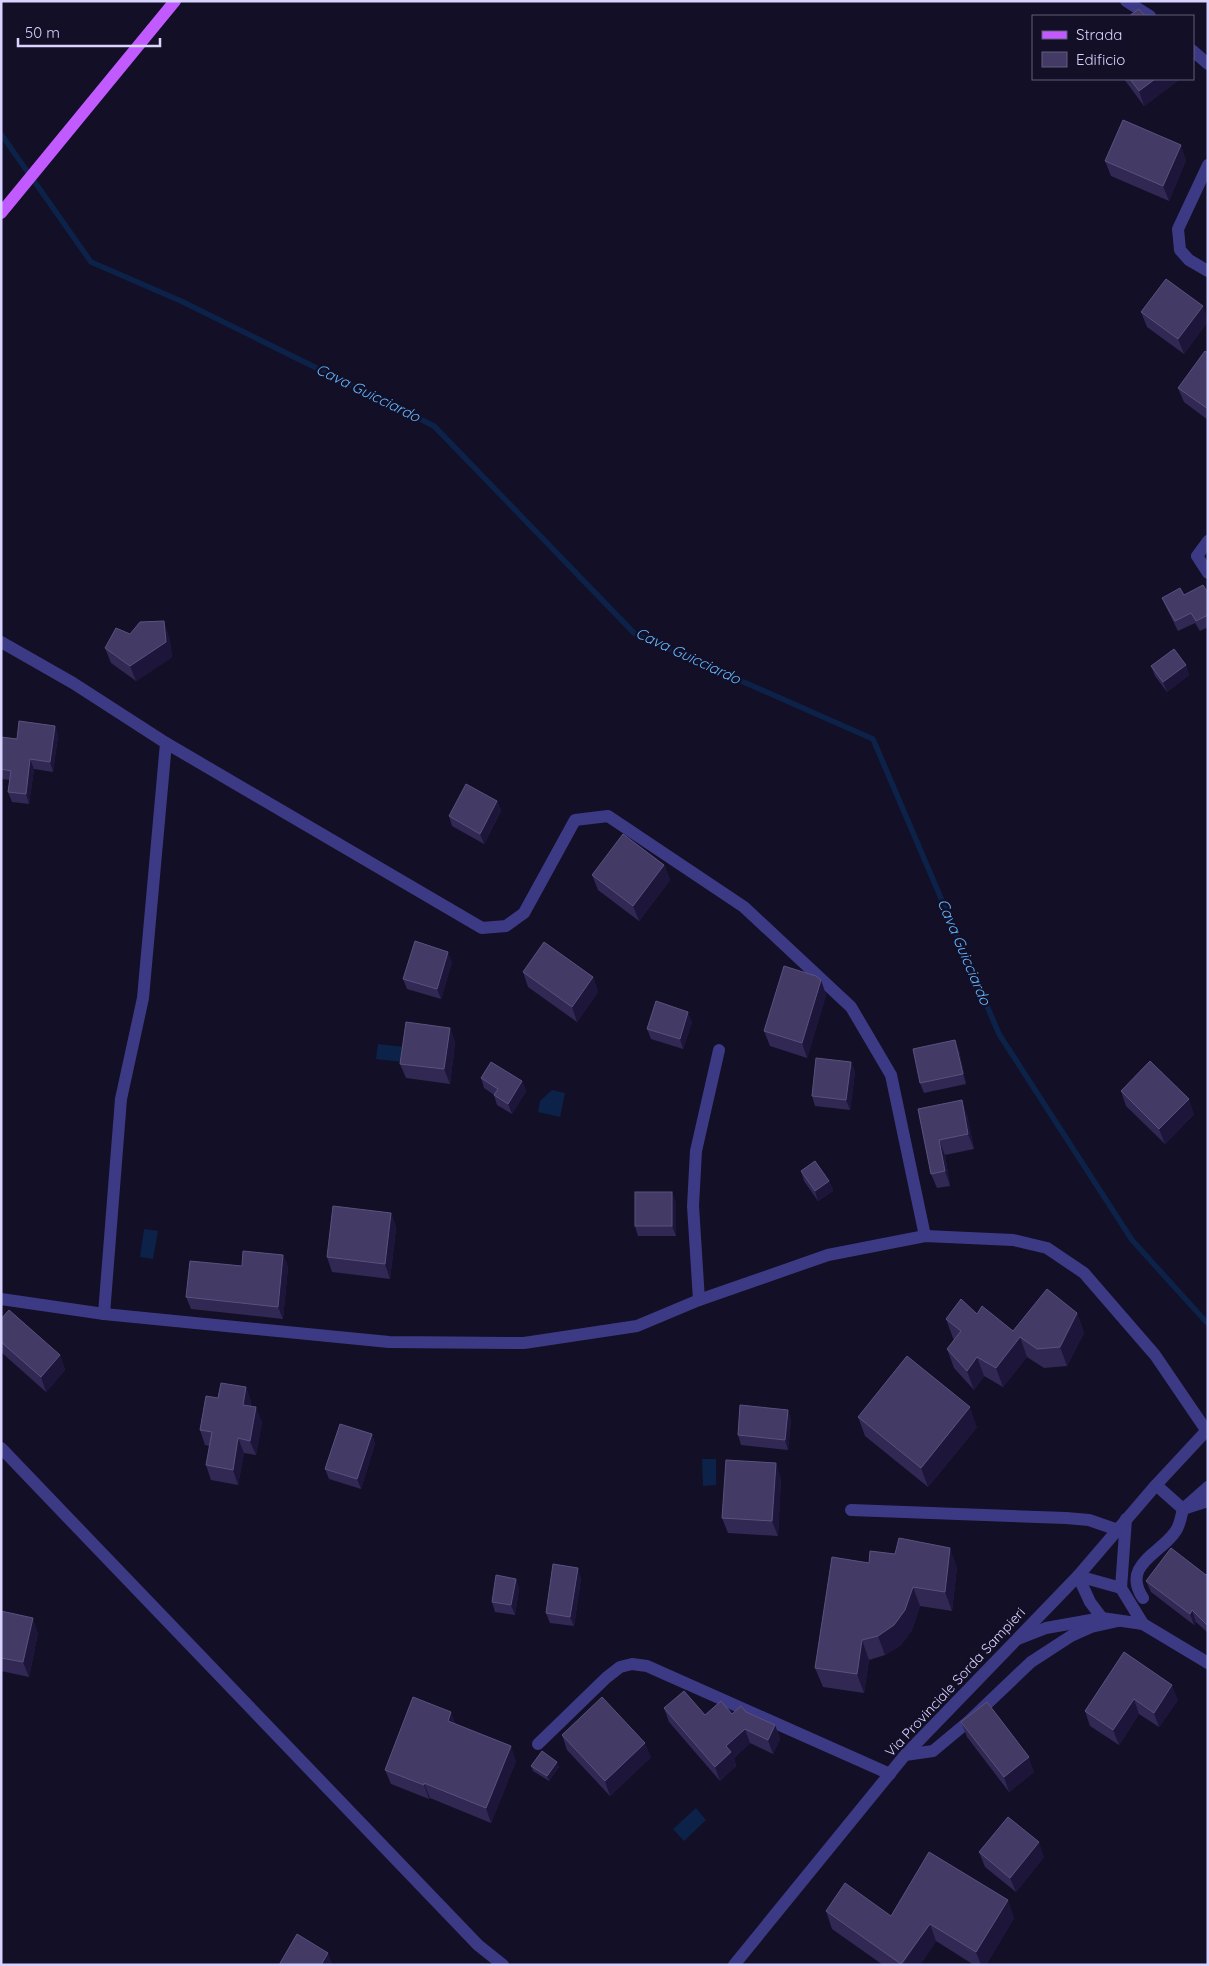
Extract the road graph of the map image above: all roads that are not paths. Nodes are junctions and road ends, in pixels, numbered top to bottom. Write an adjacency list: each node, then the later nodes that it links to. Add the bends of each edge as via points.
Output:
1 (175, 1): 7 (main road)
2 (1126, 1): 3 (street)
3 (1148, 15)
4 (1194, 52): 5 (street)
5 (1208, 64)
6 (1208, 165): 8 (street, via 1178,229 1180,250 1189,260)
7 (1, 213)
8 (1208, 271)
9 (1208, 541): 10 (street, via 1197,556)
10 (1208, 572)
11 (1, 642): 12 (street, via 73,683)
12 (166, 743): 14 (street, via 482,928 506,926 524,913 575,820 608,816 744,908 851,1007 891,1075); 17 (street, via 142,998 121,1099)
13 (719, 1050): 16 (street, via 696,1151 693,1206)
14 (924, 1236): 16 (street, via 828,1255); 18 (street, via 1013,1240 1047,1248 1084,1272 1155,1355)
15 (1, 1299): 17 (street)
16 (699, 1300): 17 (street, via 637,1326 524,1343 389,1342)
17 (104, 1314)
18 (1207, 1430): 20 (street, Via Provinciale Sorda Sampieri)
19 (1, 1448): 38 (street)
20 (1156, 1485): 23 (street); 25 (street, Via Provinciale Sorda Sampieri)
21 (1208, 1487): 23 (street)
22 (1208, 1501): 23 (street)
23 (1183, 1509): 29 (street, via 1176,1531 1142,1564 1137,1575 1137,1588)
24 (851, 1510): 26 (street, via 1066,1518 1089,1520)
25 (1126, 1519): 26 (street, Via Provinciale Sorda Sampieri); 28 (street)
26 (1118, 1530): 27 (street, Via Provinciale Sorda Sampieri)
27 (1078, 1576): 28 (street); 30 (street); 33 (street, Via Provinciale Sorda Sampieri)
28 (1121, 1588): 32 (street)
29 (1143, 1598)
30 (1102, 1618): 31 (street); 33 (street, via 1046,1628)
31 (1118, 1621): 32 (street); 36 (street, via 1071,1636 1031,1662 933,1752)
32 (1143, 1624): 34 (street)
33 (1014, 1641): 36 (street, Via Provinciale Sorda Sampieri)
34 (1208, 1663)
35 (538, 1744): 37 (street, via 606,1678 620,1667 632,1664 647,1666)
36 (905, 1755): 37 (street, Via Provinciale Sorda Sampieri)
37 (890, 1774): 41 (street, Via Provinciale Sorda Sampieri)
38 (478, 1945): 39 (street); 40 (street)
39 (490, 1965)
40 (503, 1965)
41 (734, 1965)

